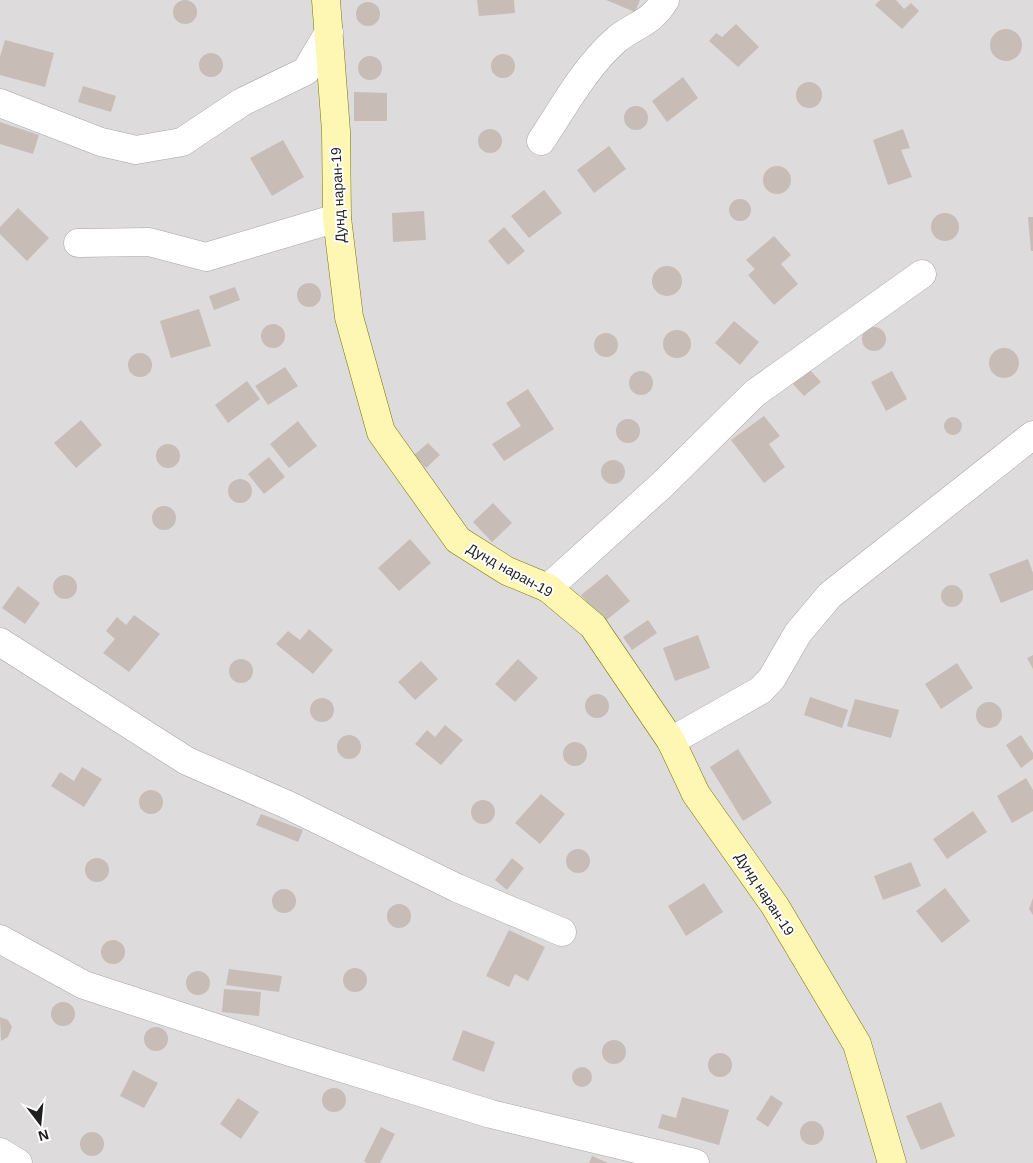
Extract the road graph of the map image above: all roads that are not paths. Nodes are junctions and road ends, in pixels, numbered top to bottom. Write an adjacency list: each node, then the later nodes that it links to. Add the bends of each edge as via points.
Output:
1 (326, 0): 3 (street, Дунд наран-19)
2 (666, 0): 5 (street, via 658,14 616,40 578,83)
3 (329, 32): 4 (street, via 306,71 242,102 182,142 136,150 101,142); 6 (street, Дунд наран-19, via 336,131)
4 (0, 104)
5 (541, 141)
6 (337, 218): 7 (street, via 206,257 149,242); 10 (street, Дунд наран-19, via 349,317 381,432 458,540 507,571)
7 (78, 243)
8 (922, 274): 10 (street, via 755,393 663,484)
9 (1033, 435): 12 (street, via 830,595 798,633 772,678 761,690)
10 (548, 588): 12 (street, Дунд наран-19, via 593,626)
11 (0, 642): 13 (street, via 187,761 288,805 457,888)
12 (671, 741): 18 (street, Дунд наран-19, via 696,794 775,906 857,1044)
13 (562, 932)
14 (0, 938): 17 (street, via 84,985 271,1046 491,1114)
15 (0, 1152): 16 (street)
16 (18, 1163)
17 (695, 1163)
18 (892, 1163)

